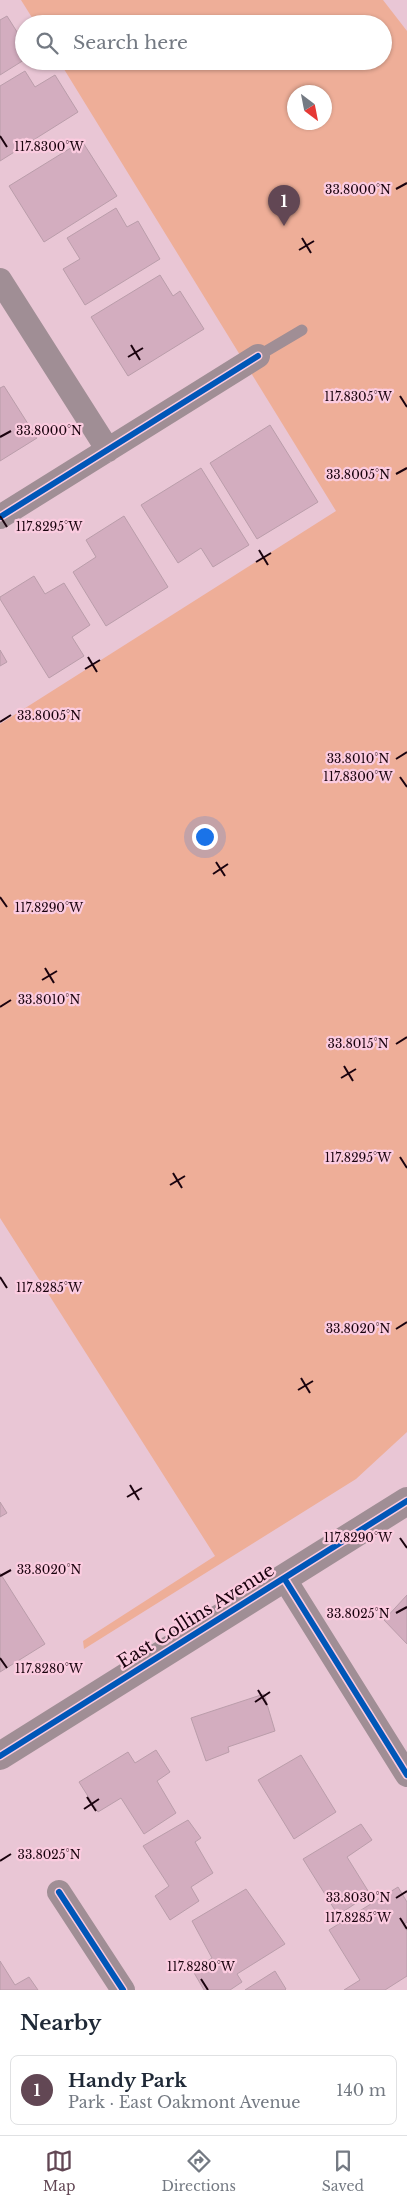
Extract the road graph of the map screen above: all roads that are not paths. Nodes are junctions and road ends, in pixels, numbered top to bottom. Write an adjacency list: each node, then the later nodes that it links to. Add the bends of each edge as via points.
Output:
1 (0, 280): 4 (street)
2 (302, 330): 3 (lane)
3 (258, 356): 4 (street)
4 (108, 450): 5 (street)
5 (0, 517)
6 (407, 1501): 7 (street, East Collins Avenue)
7 (284, 1578): 8 (street, East Collins Avenue); 9 (street)
8 (0, 1756)
9 (407, 1776)
10 (59, 1892): 11 (street)
11 (123, 1990)

